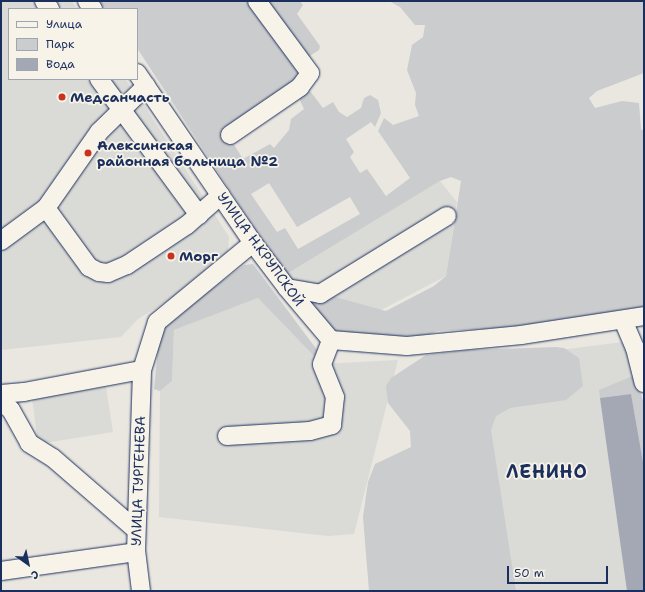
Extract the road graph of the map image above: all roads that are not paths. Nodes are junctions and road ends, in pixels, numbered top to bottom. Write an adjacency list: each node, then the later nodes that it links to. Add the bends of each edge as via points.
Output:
1 (257, 1): 5 (street, via 310,73 300,87)
2 (100, 80): 4 (street)
3 (142, 80): 4 (street); 6 (street, УЛИЦА Н.КРУПСКОЙ)
4 (121, 110): 7 (street, via 99,132); 8 (street)
5 (230, 135)
6 (222, 195): 8 (street); 11 (street, УЛИЦА Н.КРУПСКОЙ)
7 (46, 208): 8 (street, via 90,267 108,273 127,265); 10 (street)
8 (199, 215)
9 (447, 216): 12 (street, via 320,294)
10 (1, 241)
11 (253, 243): 12 (street, УЛИЦА Н.КРУПСКОЙ); 17 (street, УЛИЦА ТУРГЕНЕВА, via 157,322)
12 (287, 288): 16 (street, УЛИЦА Н.КРУПСКОЙ)
13 (644, 316): 14 (street)
14 (623, 320): 15 (street); 16 (street, via 521,335 407,346)
15 (638, 338): 18 (street)
16 (331, 340): 21 (street, via 322,364 335,397 332,425 310,431)
17 (142, 370): 19 (street); 22 (street, УЛИЦА ТУРГЕНЕВА)
18 (644, 384)
19 (1, 394)
20 (1, 401): 22 (street, via 11,410 29,443 53,458)
21 (227, 436)
22 (136, 530): 23 (street, УЛИЦА ТУРГЕНЕВА)
23 (136, 552): 24 (street); 25 (street, УЛИЦА ТУРГЕНЕВА)
24 (1, 570)
25 (141, 591)

